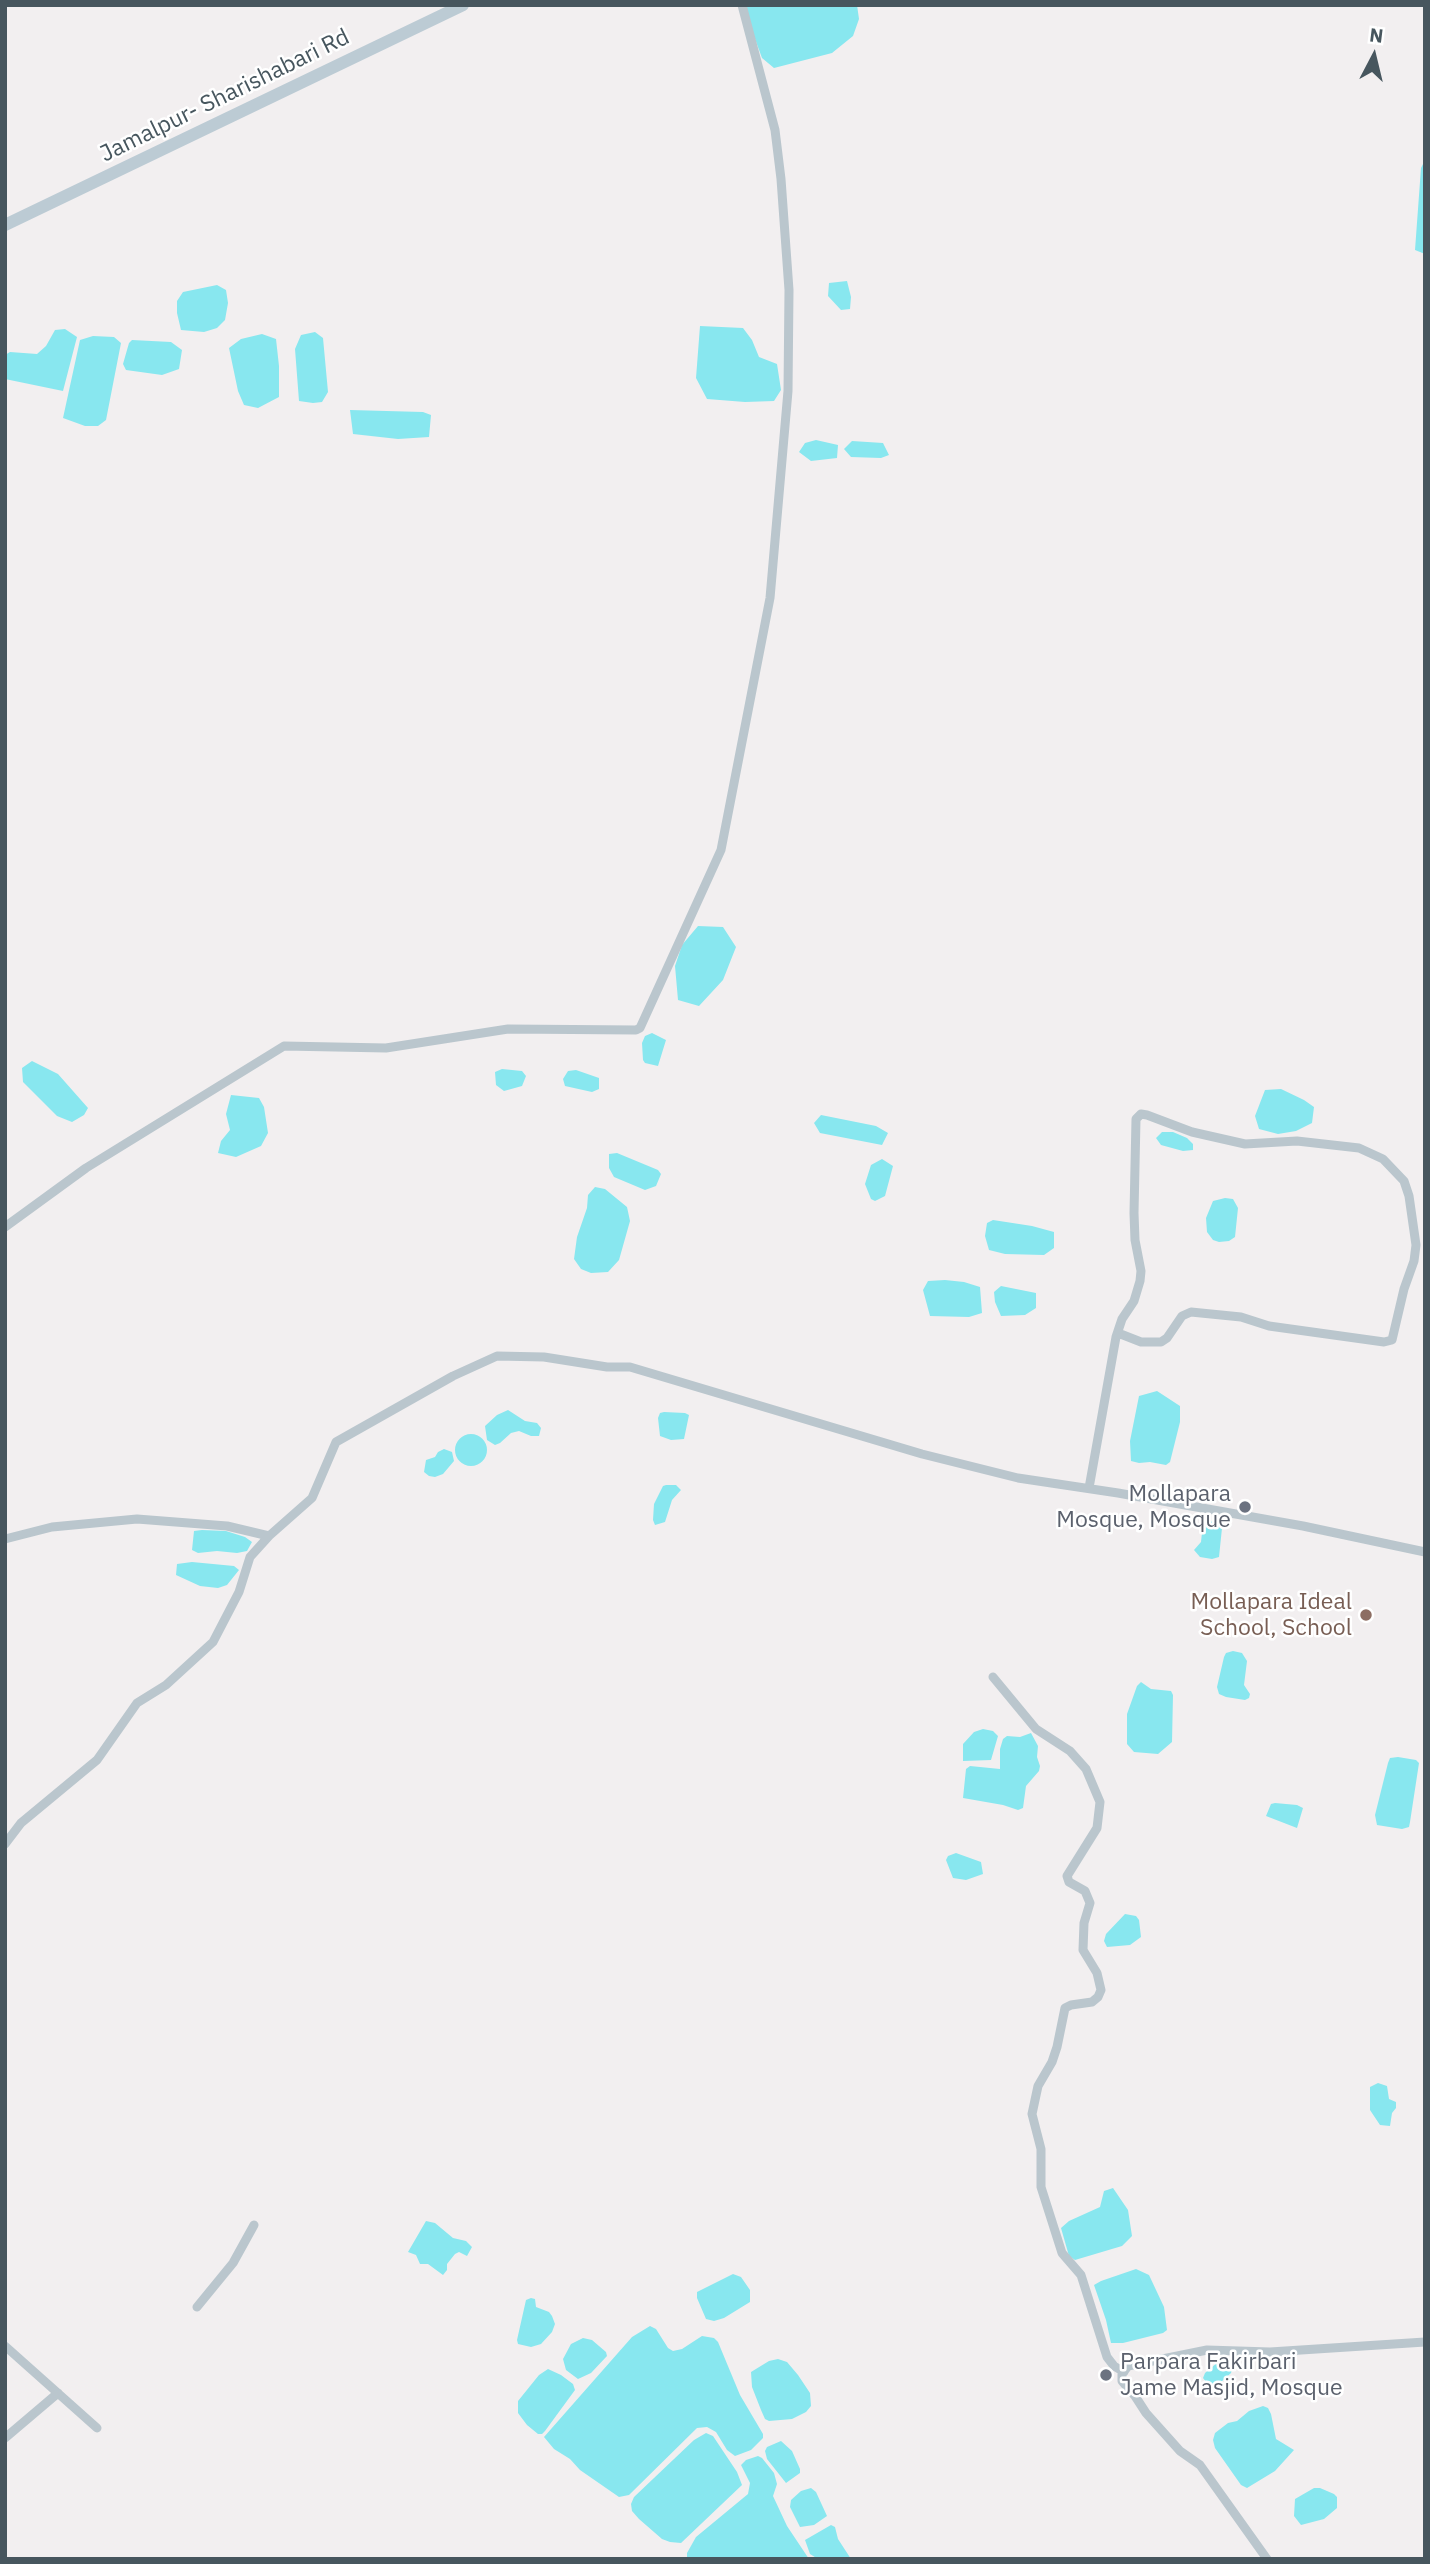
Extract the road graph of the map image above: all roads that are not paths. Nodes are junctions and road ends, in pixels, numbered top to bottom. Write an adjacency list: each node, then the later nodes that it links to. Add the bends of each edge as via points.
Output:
1 (463, 5): 3 (main road, Jamalpur- Sharishabari Rd)
2 (742, 5): 4 (street, via 775,130 789,290 788,391 770,598 721,850 640,1028 509,1028 386,1048 284,1046 86,1168)
3 (5, 225)
4 (5, 1227)
5 (1118, 1332): 5 (street, via 1138,1292 1141,1271 1133,1180 1134,1128 1141,1114 1233,1143 1297,1141 1359,1148 1383,1159 1404,1181 1416,1245 1392,1340 1191,1312 1182,1316 1161,1342 1141,1342); 6 (street)
6 (1089, 1488): 7 (street, via 1018,1478 922,1454 630,1367 497,1356 336,1442 312,1498); 9 (street)
7 (269, 1536): 8 (street, via 227,1526 137,1519 52,1527); 11 (street, via 250,1557 239,1592 213,1642 166,1685 137,1703 97,1760 21,1823)
8 (5, 1539)
9 (1425, 1552)
10 (993, 1677): 16 (street, via 1036,1729 1070,1751 1086,1769 1100,1802 1097,1828 1067,1876 1085,1891 1090,1903 1083,1950 1101,1990 1091,2002 1065,2008 1057,2048 1038,2087 1032,2114 1041,2149 1041,2187 1062,2253 1081,2275 1107,2357)
11 (5, 1844)
12 (254, 2225): 13 (street, via 233,2263)
13 (197, 2307)
14 (1425, 2342): 16 (street, via 1260,2352 1207,2350 1128,2366)
15 (5, 2346): 17 (street)
16 (1124, 2372): 20 (street, via 1122,2381 1146,2413 1180,2451 1200,2465)
17 (58, 2393): 18 (street); 19 (street)
18 (97, 2428)
19 (5, 2438)
20 (1267, 2559)

